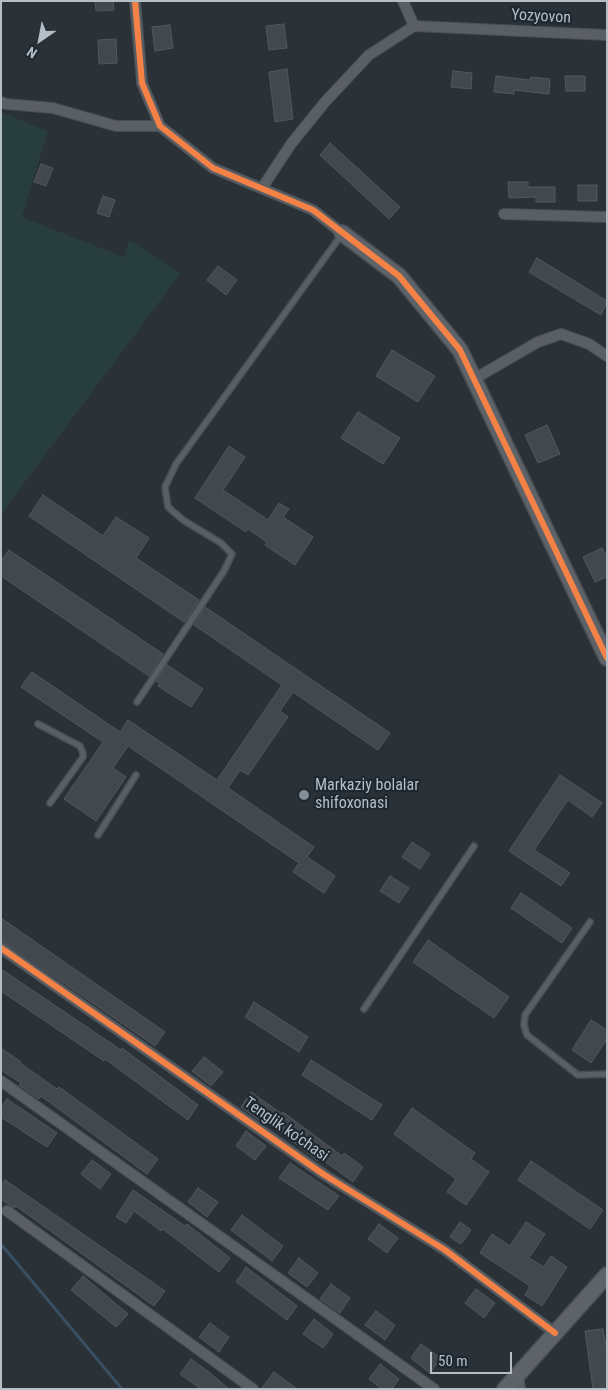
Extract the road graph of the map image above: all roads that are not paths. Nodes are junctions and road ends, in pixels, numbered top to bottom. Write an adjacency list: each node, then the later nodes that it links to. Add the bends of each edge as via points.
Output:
1 (135, 1): 6 (street, via 142,83)
2 (403, 1): 3 (street)
3 (414, 26): 4 (street, Yozyovon); 7 (street, via 362,62 291,144)
4 (607, 35)
5 (1, 102): 6 (street, via 53,108 116,126)
6 (160, 126): 7 (street, via 213,168)
7 (262, 188): 10 (street, via 313,210)
8 (504, 214): 9 (street)
9 (607, 217)
10 (342, 233): 12 (street, via 399,276 460,350); 14 (lane, via 176,464 165,487 168,506 232,554)
11 (607, 356): 12 (street, via 589,344 561,334 538,342)
12 (474, 379): 13 (street)
13 (607, 658)
14 (137, 702)
15 (38, 724): 17 (lane, via 80,746 83,753)
16 (136, 775): 18 (lane)
17 (50, 802)
18 (98, 835)
19 (474, 846): 22 (lane)
20 (590, 922): 23 (lane, via 525,1015 524,1025 527,1035 578,1075)
21 (1, 948): 27 (street, Tenglik ko'chasi, via 323,1174 445,1250)
22 (364, 1009)
23 (607, 1074)
24 (1, 1081): 30 (street)
25 (7, 1211): 29 (street)
26 (606, 1278): 27 (street)
27 (555, 1333): 28 (street)
28 (519, 1382): 31 (street)
29 (253, 1389)
30 (434, 1389)
31 (505, 1389)

